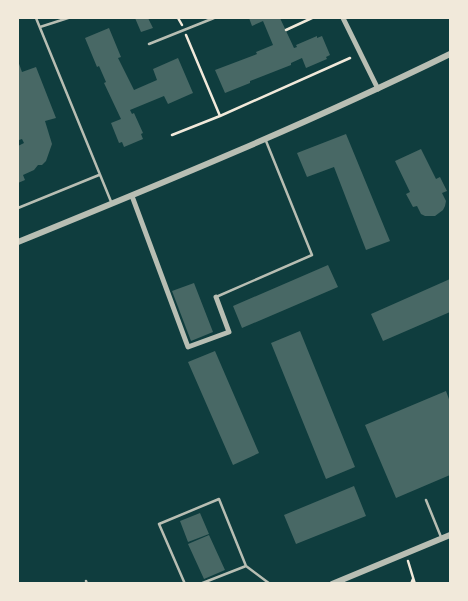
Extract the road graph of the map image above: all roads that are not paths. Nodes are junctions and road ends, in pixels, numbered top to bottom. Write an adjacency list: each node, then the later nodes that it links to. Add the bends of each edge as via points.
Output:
1 (36, 18): 5 (lane)
2 (68, 18): 5 (lane)
3 (214, 18): 6 (lane)
4 (343, 18): 8 (street)
5 (40, 26): 10 (lane)
6 (150, 44)
7 (450, 54): 8 (street)
8 (378, 89): 9 (street)
9 (265, 139): 11 (street); 15 (lane, via 312,255)
10 (100, 174): 12 (lane); 13 (lane)
11 (132, 196): 12 (street); 15 (street, via 188,347 229,332)
12 (112, 204): 14 (street)
13 (18, 208)
14 (18, 242)
15 (216, 297)
16 (426, 500): 18 (lane)
17 (450, 535): 18 (street)
18 (442, 538): 23 (street)
19 (246, 566): 20 (lane, via 219,499 160,524); 21 (lane); 22 (lane)
20 (185, 584)
21 (200, 584)
22 (270, 584)
23 (332, 584)

